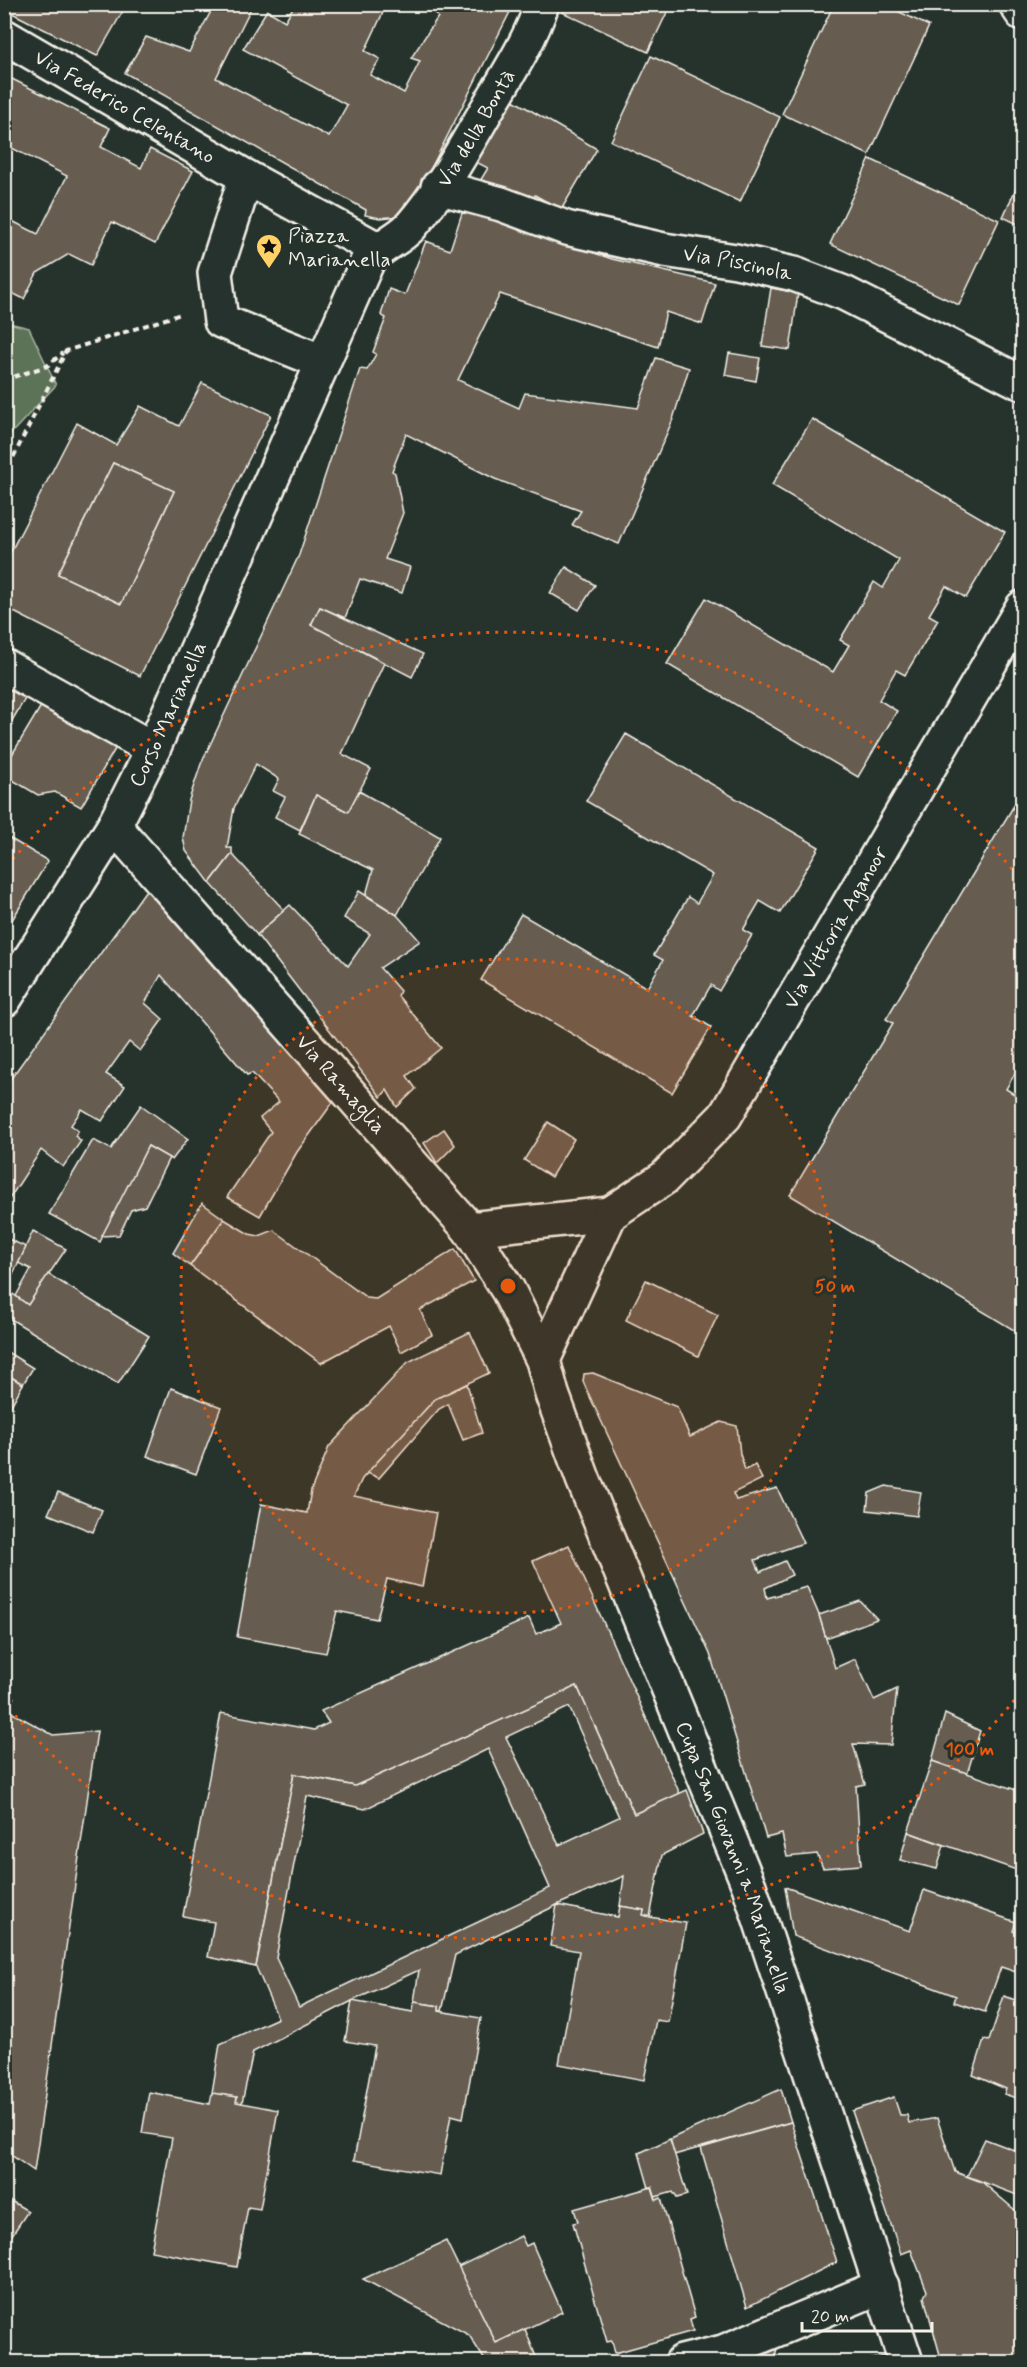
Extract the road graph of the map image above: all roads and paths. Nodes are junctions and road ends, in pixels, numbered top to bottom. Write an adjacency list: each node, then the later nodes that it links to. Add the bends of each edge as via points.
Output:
1 (542, 4): 6 (street, Via della Bontà, via 517,59)
2 (1016, 4): 3 (street)
3 (1023, 13)
4 (4, 36): 5 (street, Via Federico Celentano)
5 (246, 177): 7 (street); 8 (street, via 215,273)
6 (438, 187): 7 (street, Via della Bontà, via 411,225); 12 (street, Via Piscinola, via 501,204 566,228 794,274 844,292)
7 (385, 245): 10 (street, via 369,260)
8 (219, 302): 9 (path); 10 (street, via 221,321)
9 (66, 351): 11 (path, via 47,366); 13 (path)
10 (323, 362): 16 (street, Corso Marianella)
11 (4, 380)
12 (1023, 383)
13 (4, 476)
14 (1023, 608): 19 (street, Via Vittoria Aganoor, via 725,1116 664,1178)
15 (4, 666): 16 (street)
16 (153, 749): 17 (street, Corso Marianella)
17 (114, 826): 18 (street, Corso Marianella); 20 (street, Via Ramaglia)
18 (4, 1000)
19 (610, 1214): 20 (street, Via Vittoria Aganoor); 21 (street)
20 (469, 1229): 21 (street, Via Ramaglia, via 508,1290)
21 (543, 1360): 22 (street, Cupa San Giovanni a Marianella, via 583,1479 748,1886)
22 (882, 2286): 23 (street, via 723,2352); 24 (street, Cupa San Giovanni a Marianella)
23 (682, 2362)
24 (906, 2362)

